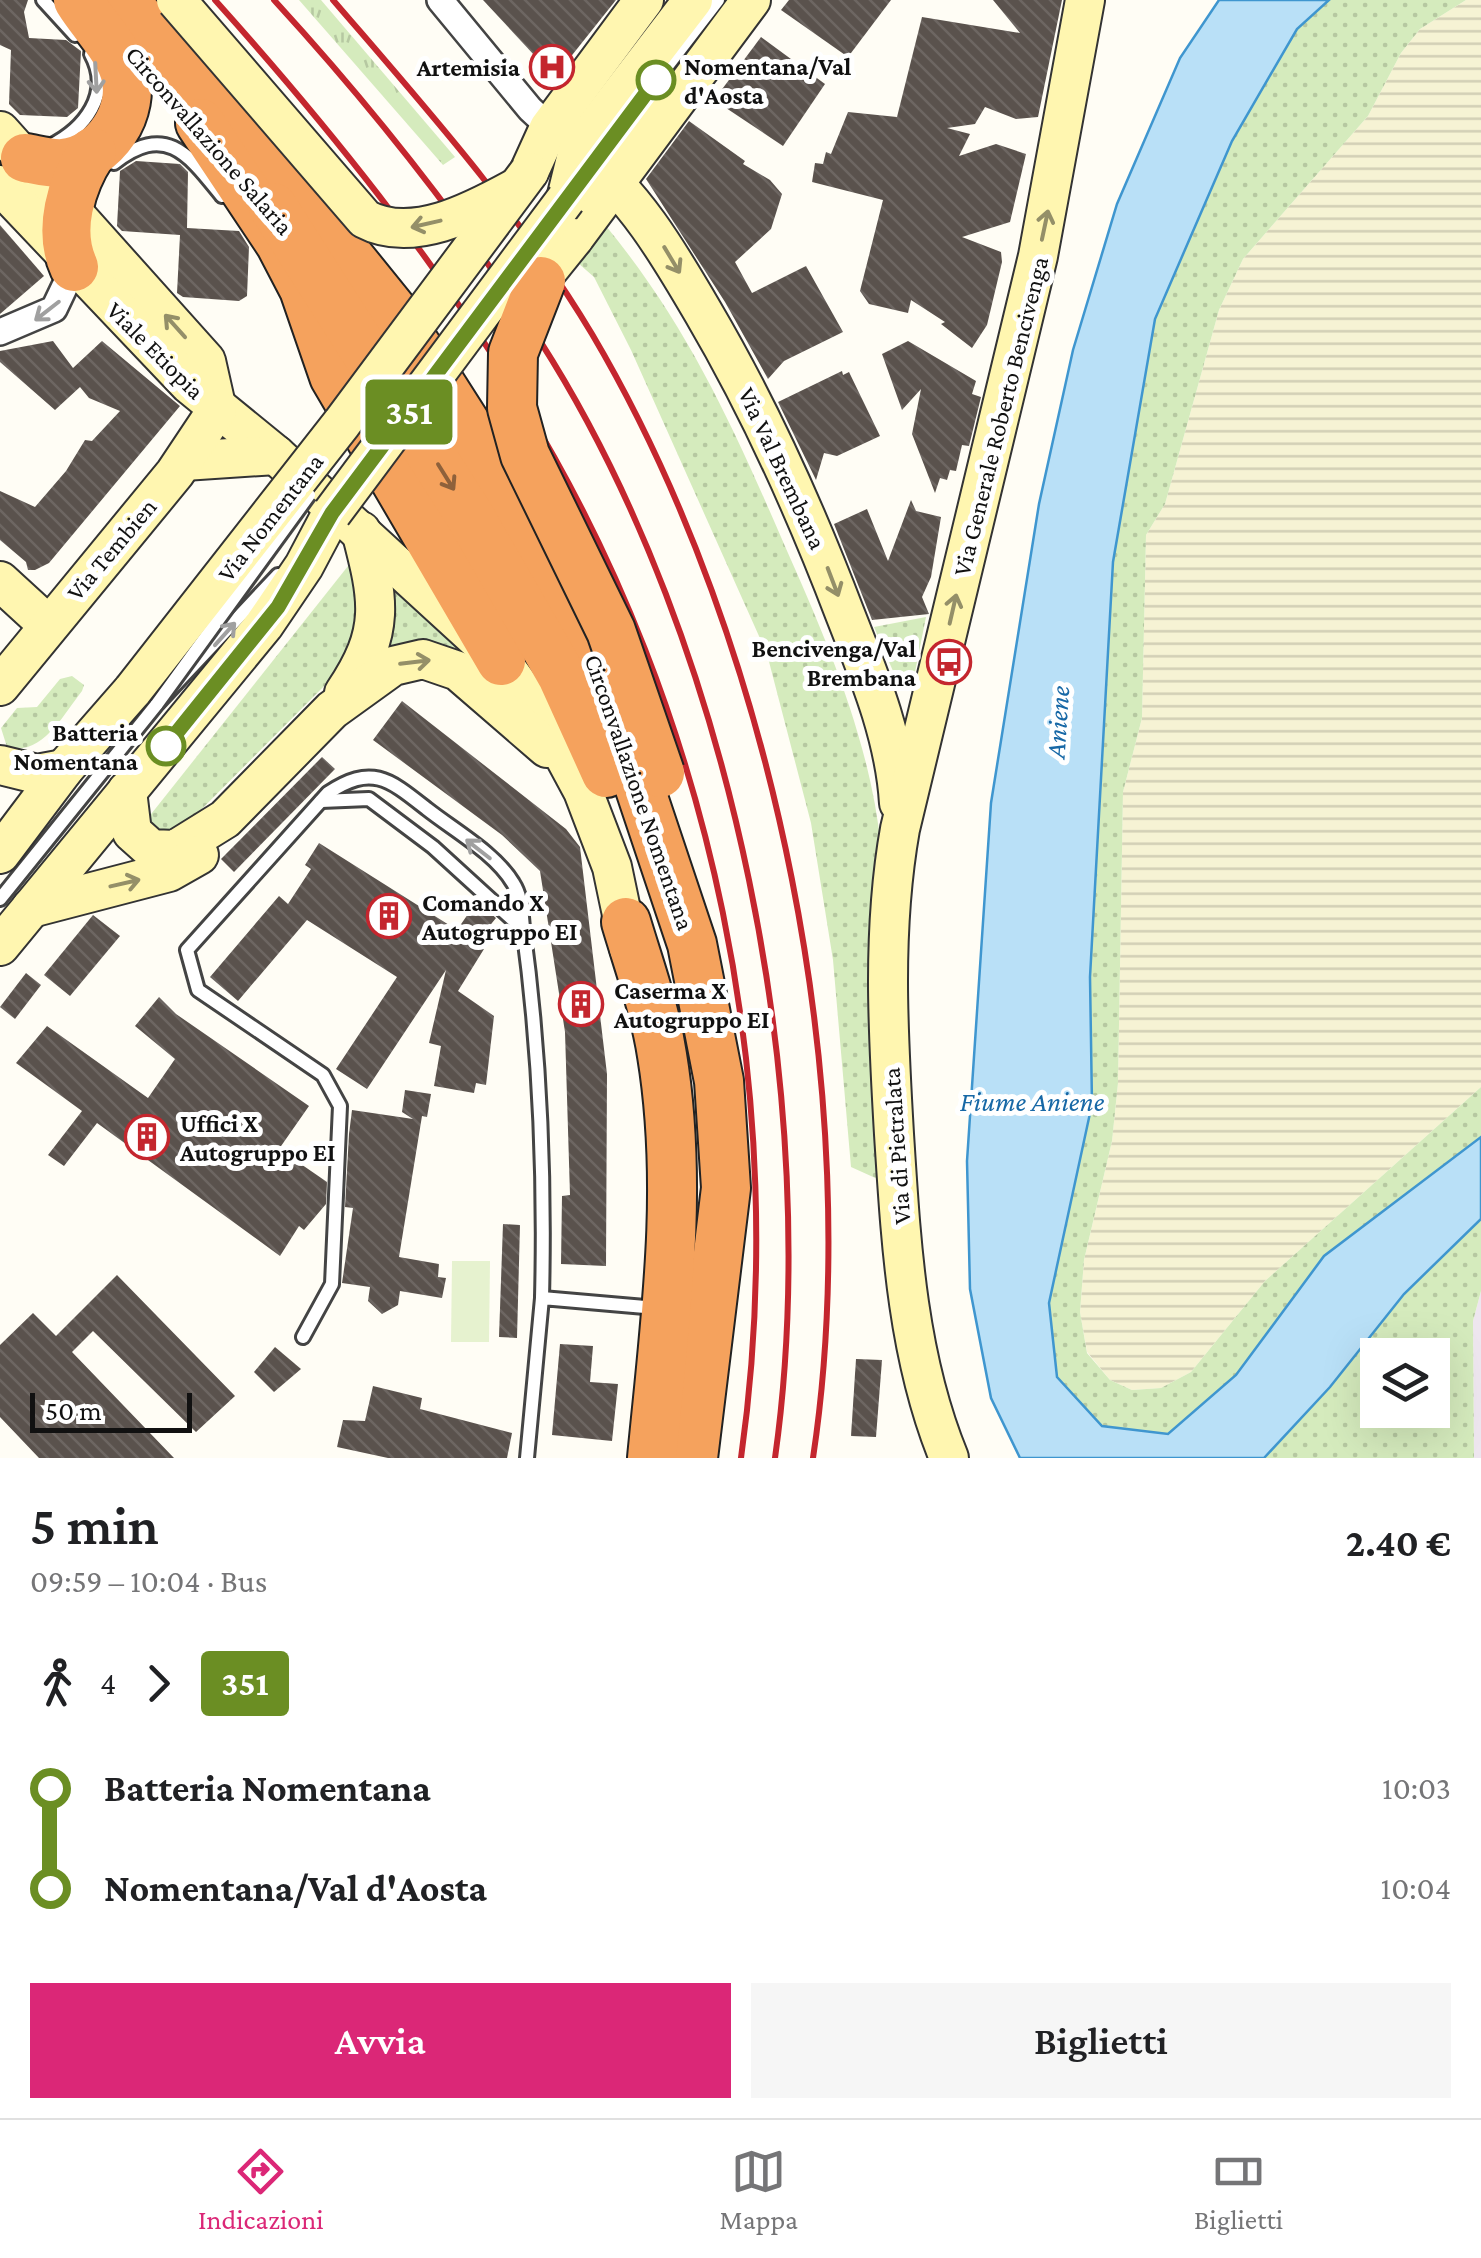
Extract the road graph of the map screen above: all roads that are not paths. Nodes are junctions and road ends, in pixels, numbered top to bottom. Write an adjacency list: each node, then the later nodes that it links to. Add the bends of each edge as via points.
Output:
1 (44, 0): 13 (lane, one-way to 13, via 93,56 99,81 87,118 68,136)
2 (78, 0): 15 (highway, via 126,79 119,124)
3 (88, 0): 12 (highway, Circonvallazione Salaria)
4 (440, 0): 14 (street)
5 (644, 0): 14 (main road, Via Nomentana)
6 (673, 0): 14 (lane, Via Nomentana)
7 (693, 0): 14 (main road, Via Nomentana)
8 (718, 0): 14 (lane, Via Nomentana)
9 (751, 0): 14 (main road, Via Nomentana)
10 (1085, 0): 35 (main road, Via Generale Roberto Bencivenga, one-way to 10, via 1038,256)
11 (144, 7): 14 (main road, one-way to 11, bridge, via 424,226 372,223); 18 (highway, Circonvallazione Salaria, via 290,184)
12 (200, 124): 18 (highway, Circonvallazione Salaria); 32 (highway, via 280,243 304,288 334,376)
13 (8, 158): 15 (main road, Viale Etiopia); 15 (highway, via 62,163)
14 (556, 171): 17 (main road, Via Nomentana, bridge, via 574,238); 21 (main road, Via Nomentana, bridge); 34 (main road, Via Val Brembana, one-way to 34, via 670,255 742,379 814,532); 36 (main road, Via Nomentana, bridge, via 331,437)
15 (85, 204): 16 (lane, via 134,149 164,144 192,160); 19 (street, one-way to 19, via 54,309); 23 (main road, Viale Etiopia)
16 (236, 214)
17 (540, 280): 21 (main road, Via Nomentana, bridge, via 481,349); 49 (highway, bridge, via 513,352 514,419 525,456 610,631 660,773)
18 (370, 317): 49 (highway, Circonvallazione Nomentana, via 483,446 570,601 626,740); 58 (highway, Circonvallazione Nomentana, one-way to 58, via 562,676 620,809 646,891 681,1031 694,1138 686,1322)
19 (0, 332)
20 (430, 336): 21 (lane, Via Nomentana)
21 (409, 380): 22 (lane, Via Nomentana); 29 (main road, Via Nomentana, bridge)
22 (384, 396)
23 (217, 410): 26 (main road, Viale Etiopia); 27 (main road, Via Tembien)
24 (372, 412): 25 (lane, Via Nomentana)
25 (350, 442)
26 (276, 455): 27 (main road); 29 (main road, Circonvallazione Nomentana)
27 (184, 461): 31 (main road, Via Tembien)
28 (327, 472): 36 (lane, Via Nomentana, one-way to 36, bridge)
29 (346, 522): 32 (main road, Circonvallazione Nomentana); 36 (main road, Via Nomentana, via 278,607); 37 (main road, via 376,595 376,632)
30 (0, 580): 31 (main road)
31 (48, 625): 33 (main road, Via Tembien)
32 (501, 661): 40 (main road, Circonvallazione Nomentana)
33 (0, 686)
34 (878, 703): 35 (street, via 906,724); 44 (main road, Via Val Brembana, via 895,762)
35 (931, 704): 44 (main road, Via Generale Roberto Bencivenga)
36 (159, 706): 39 (main road, Via Nomentana); 41 (main road, Via Nomentana); 46 (lane, Via Nomentana)
37 (332, 710): 40 (main road, one-way to 40, via 393,666 431,660 458,671); 43 (main road)
38 (0, 765): 39 (main road, via 36,774)
39 (64, 769): 45 (main road, Via Nomentana)
40 (572, 770): 47 (main road, Circonvallazione Nomentana, via 604,843)
41 (127, 791): 43 (main road, via 132,832 156,851 175,850); 46 (main road, Via Nomentana)
42 (321, 800): 48 (lane, via 368,798); 48 (lane, one-way to 42, via 516,886 503,868 384,780 352,777); 54 (lane, via 187,950 198,990 324,1075 340,1106 332,1284)
43 (225, 819): 46 (main road, one-way to 43, via 177,869 205,850)
44 (900, 828): 61 (main road, Via di Pietralata, via 888,953 899,1201 918,1360)
45 (0, 854)
46 (15, 904): 50 (main road, Via Nomentana)
47 (626, 922): 53 (main road, Circonvallazione Nomentana, via 648,1123); 57 (highway, via 662,1053 672,1152 672,1242)
48 (523, 929): 52 (lane, via 542,1115)
49 (692, 944): 51 (highway, Circonvallazione Nomentana, via 716,1056)
50 (0, 946)
51 (726, 1188): 59 (highway, Circonvallazione Nomentana); 60 (highway, via 734,1281)
52 (542, 1298): 53 (lane); 55 (lane)
53 (645, 1307): 56 (main road, Circonvallazione Nomentana)
54 (303, 1337)
55 (527, 1458)
56 (628, 1458)
57 (652, 1458)
58 (666, 1458)
59 (693, 1458)
60 (718, 1458)
61 (948, 1458)

